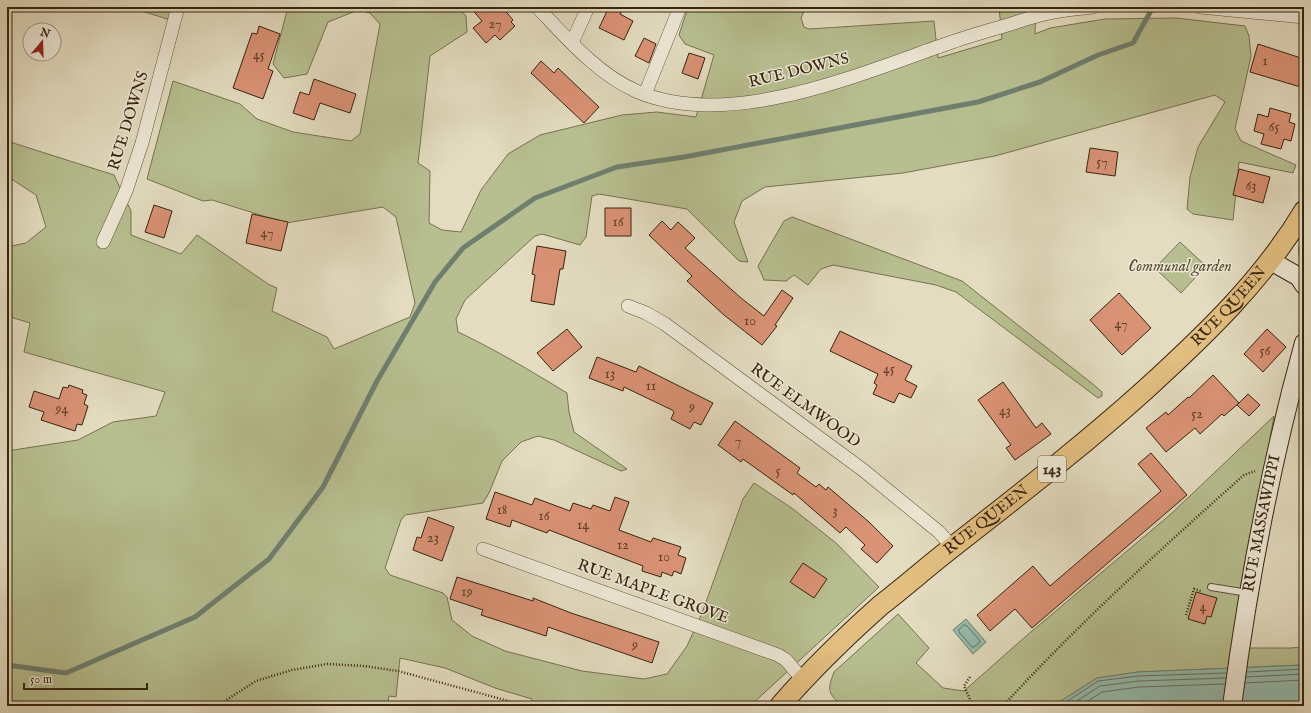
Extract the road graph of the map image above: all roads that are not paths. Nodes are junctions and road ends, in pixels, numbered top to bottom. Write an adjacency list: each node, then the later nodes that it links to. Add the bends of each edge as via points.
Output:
1 (178, 7): 11 (street, RUE DOWNS, via 142,142 126,191)
2 (537, 7): 8 (street, RUE DOWNS)
3 (588, 7): 8 (street)
4 (680, 7): 9 (street)
5 (1093, 7): 9 (street, RUE DOWNS, via 1045,14 802,92 759,101 694,105)
6 (1200, 7): 7 (street)
7 (1304, 17)
8 (572, 43): 9 (street, RUE DOWNS, via 599,67)
9 (645, 94)
10 (1304, 211): 12 (main road, RUE QUEEN / 143)
11 (103, 242)
12 (1271, 261): 13 (street, via 1298,278); 16 (main road, RUE QUEEN / 143, via 1197,341 1138,396 1020,495)
13 (1304, 285)
14 (628, 306): 16 (street, RUE ELMWOOD, via 665,324 863,470 939,532)
15 (1304, 343): 19 (street, RUE MASSAWIPPI, via 1272,473)
16 (952, 547): 20 (main road, RUE QUEEN / 143, via 852,630)
17 (483, 548): 20 (street, RUE MAPLE GROVE, via 778,655 786,660)
18 (1211, 587): 19 (lane)
19 (1250, 593): 22 (street, RUE MASSAWIPPI)
20 (802, 680): 21 (main road, RUE QUEEN / 143)
21 (787, 701)
22 (1232, 706)

